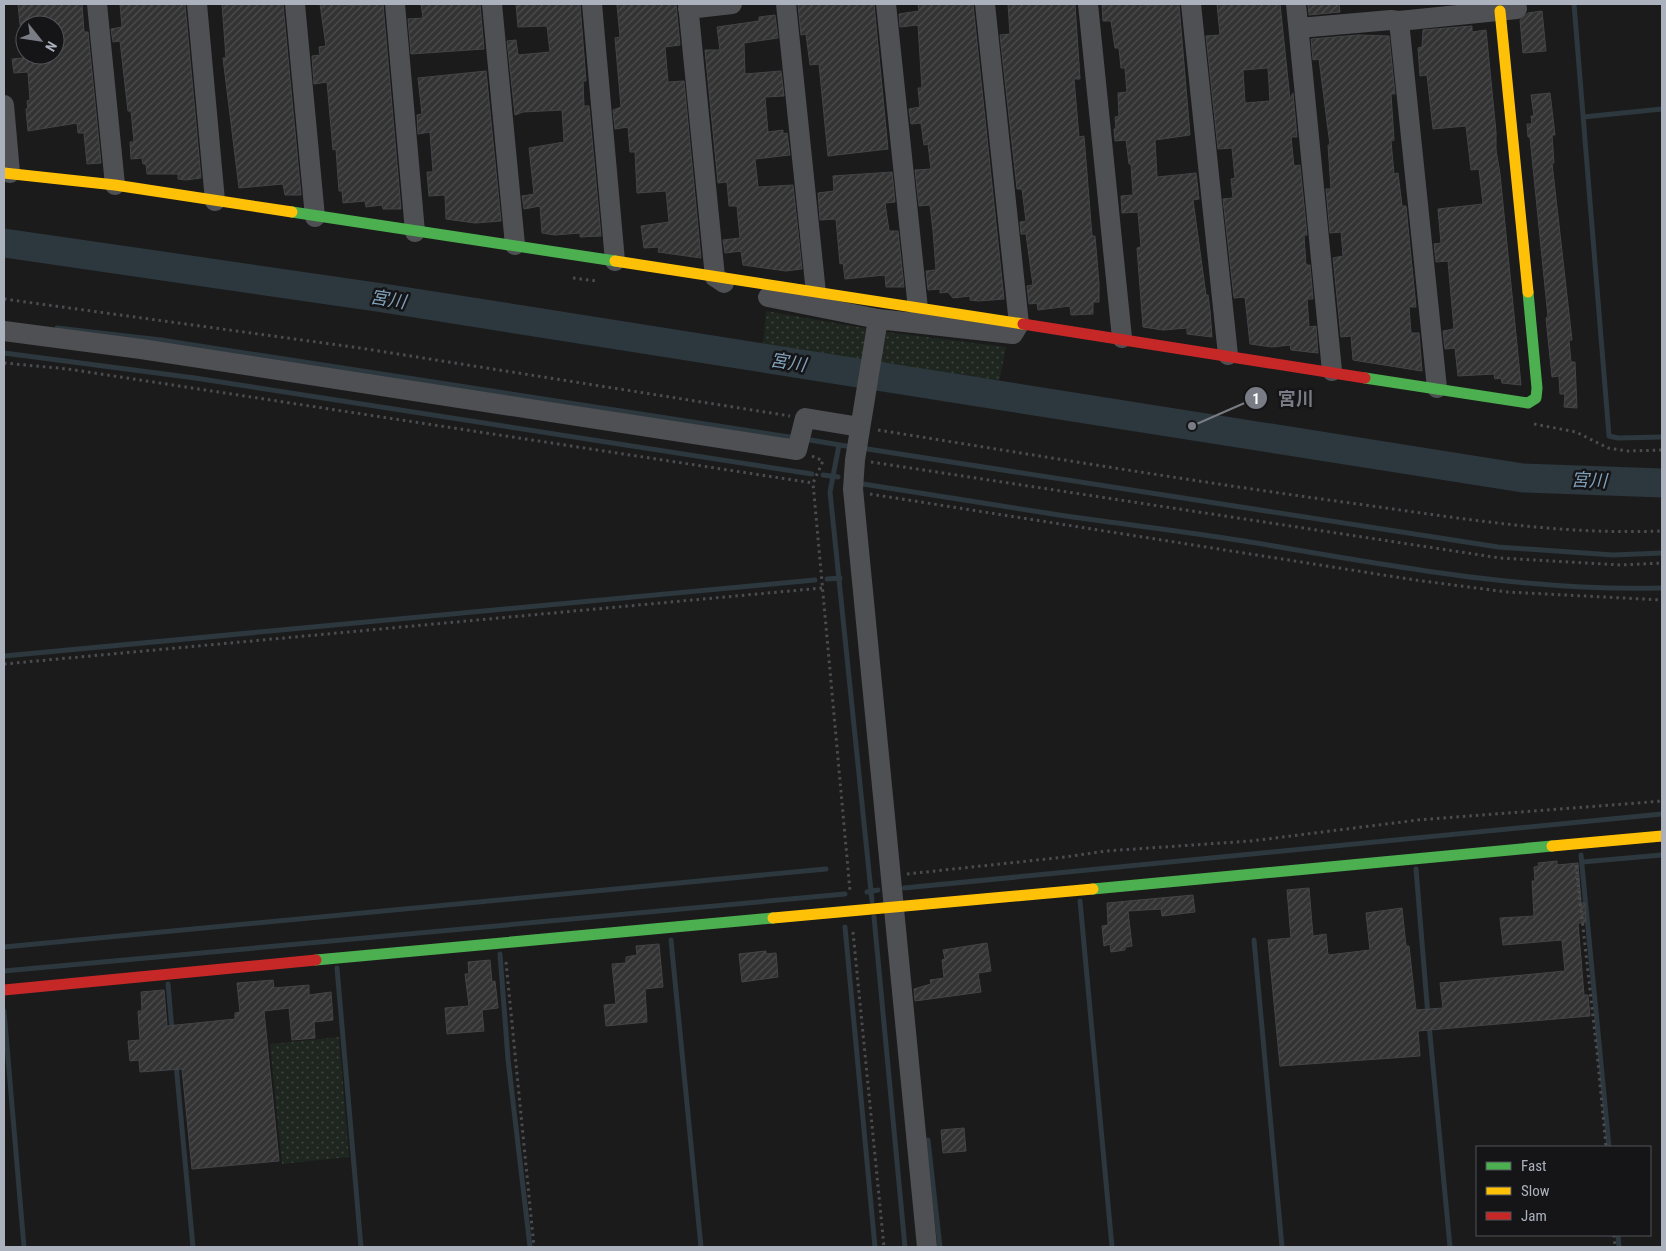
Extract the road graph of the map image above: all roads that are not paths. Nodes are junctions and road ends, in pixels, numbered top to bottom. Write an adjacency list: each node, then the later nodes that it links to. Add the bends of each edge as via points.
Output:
1 (97, 4): 21 (street)
2 (197, 4): 22 (street)
3 (295, 4): 23 (street)
4 (395, 4): 24 (street)
5 (492, 4): 25 (street)
6 (592, 4): 26 (street)
7 (732, 4): 14 (street)
8 (786, 4): 28 (street)
9 (886, 4): 29 (street)
10 (985, 4): 31 (street)
11 (1088, 4): 33 (street)
12 (1191, 4): 34 (street)
13 (1296, 4): 18 (street)
14 (688, 6): 27 (street)
15 (1508, 7): 16 (street); 36 (street, via 1536,398 1528,403)
16 (1434, 10): 17 (street)
17 (1399, 21): 18 (street); 36 (street)
18 (1299, 28): 35 (street)
19 (4, 105): 20 (street)
20 (7, 173): 21 (street)
21 (115, 185): 22 (street)
22 (215, 201): 23 (street)
23 (315, 216): 24 (street)
24 (415, 232): 25 (street)
25 (515, 245): 26 (street)
26 (615, 261): 27 (street)
27 (715, 277): 28 (street); 30 (street, via 744,293)
28 (816, 293): 29 (street)
29 (918, 309): 31 (street)
30 (877, 323): 31 (street, via 1013,334); 37 (street)
31 (1019, 324): 33 (street)
32 (4, 331): 37 (street, via 800,437)
33 (1122, 338): 34 (street)
34 (1228, 355): 35 (street)
35 (1332, 371): 36 (street)
36 (1437, 388)
37 (858, 442): 39 (street, via 853,489 892,876)
38 (1662, 836): 39 (street)
39 (887, 909): 40 (street); 41 (street)
40 (4, 990)
41 (927, 1247)

